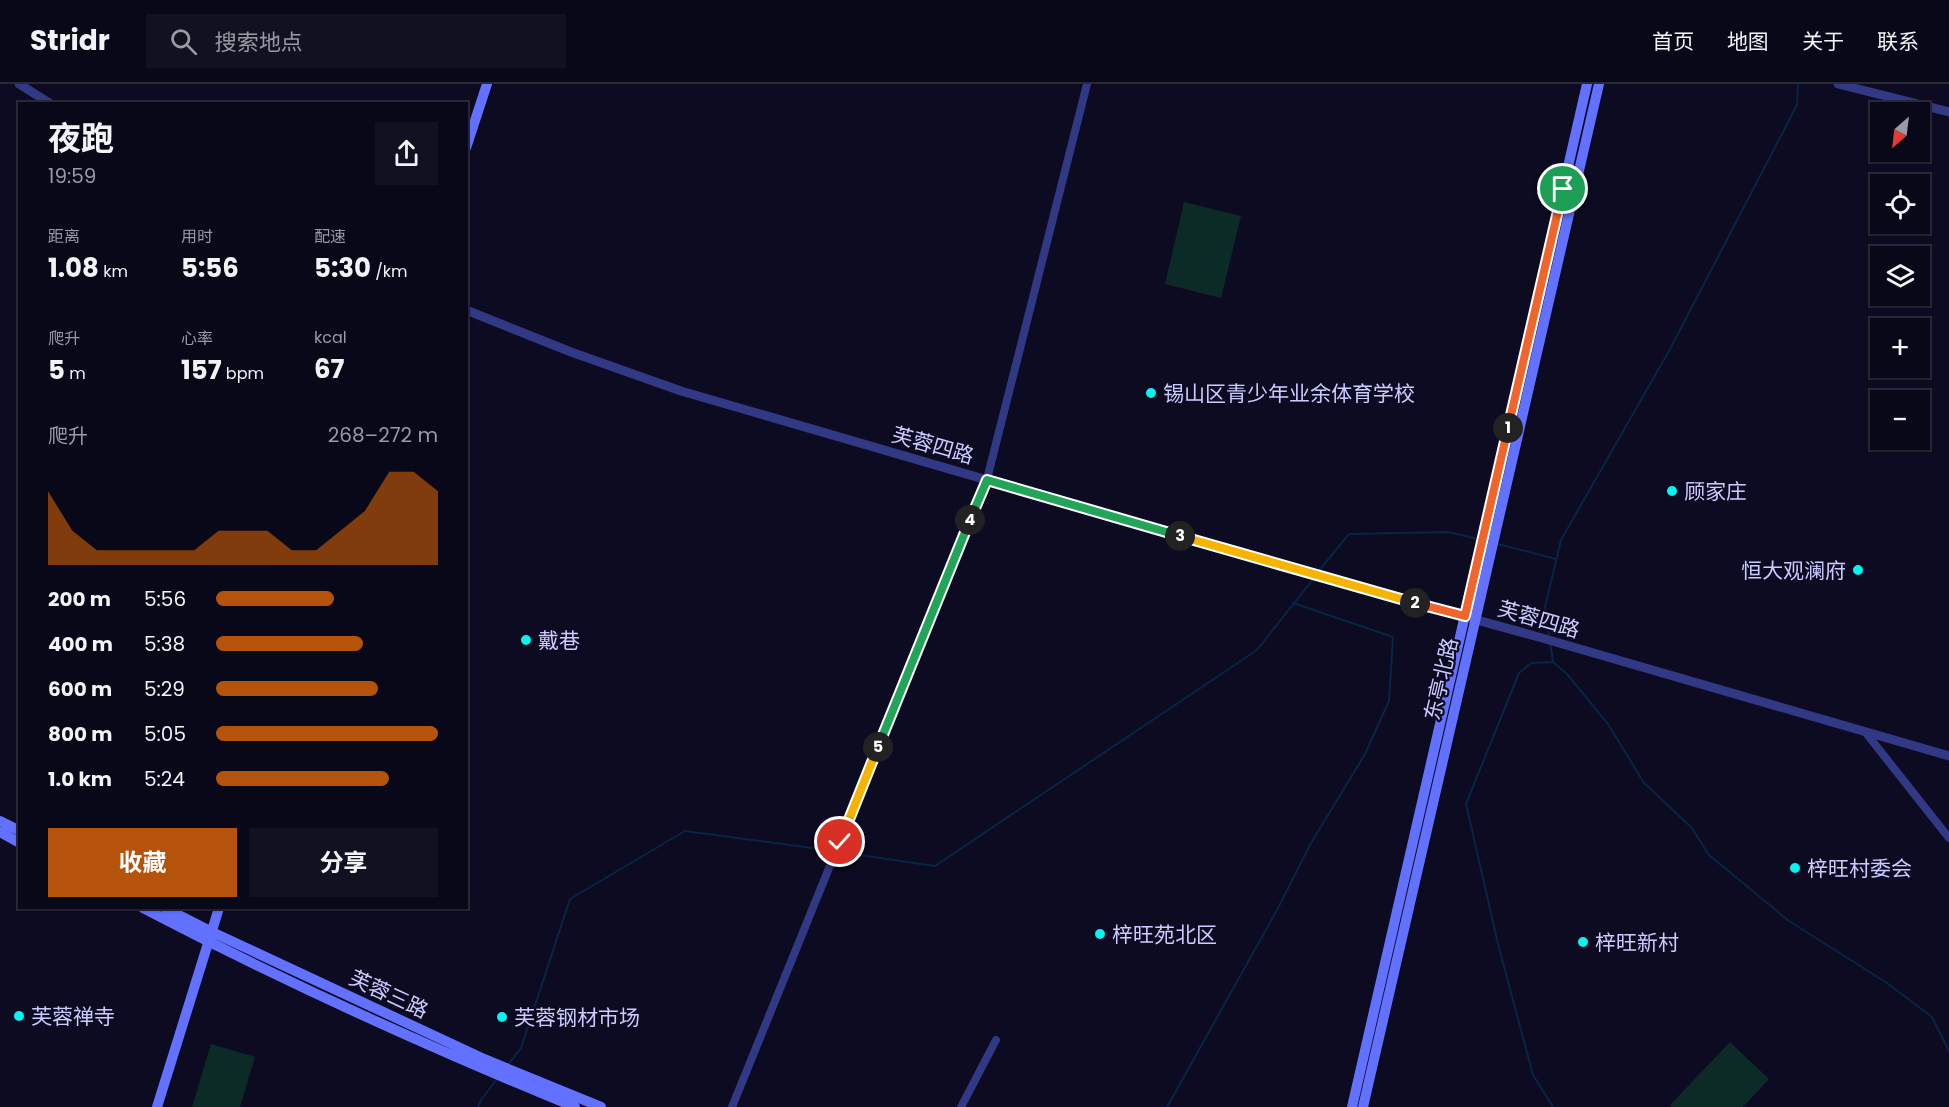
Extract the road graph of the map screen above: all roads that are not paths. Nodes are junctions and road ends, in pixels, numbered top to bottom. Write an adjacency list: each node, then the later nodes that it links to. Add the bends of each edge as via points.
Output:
1 (19, 84): 7 (street)
2 (487, 84): 9 (main road)
3 (1087, 84): 11 (street)
4 (1587, 84): 12 (main road, 东亭北路, via 1484,530)
5 (1838, 84): 8 (street)
6 (1601, 86): 12 (main road, 东亭北路, via 1496,532)
7 (48, 102)
8 (1949, 112)
9 (468, 142)
10 (468, 311): 11 (street, 芙蓉四路, via 681,391)
11 (987, 480): 13 (street, 芙蓉四路); 30 (street)
12 (1484, 555): 13 (main road, 东亭北路)
13 (1470, 618): 14 (street, 芙蓉四路); 32 (main road, 东亭北路); 33 (main road, 东亭北路)
14 (1866, 733): 15 (street, 芙蓉四路); 19 (street)
15 (1949, 756)
16 (0, 821): 17 (main road)
17 (18, 830)
18 (0, 832): 20 (main road)
19 (1949, 838)
20 (18, 842)
21 (145, 909): 24 (main road, 芙蓉三路)
22 (167, 909): 24 (main road, 芙蓉三路)
23 (219, 909): 24 (main road)
24 (209, 937): 26 (main road, 芙蓉三路); 27 (main road)
25 (996, 1040): 31 (street)
26 (521, 1080): 28 (main road, 芙蓉三路); 29 (main road, 芙蓉三路)
27 (157, 1107)
28 (574, 1107)
29 (601, 1107)
30 (732, 1107)
31 (961, 1107)
32 (1352, 1107)
33 (1363, 1107)

